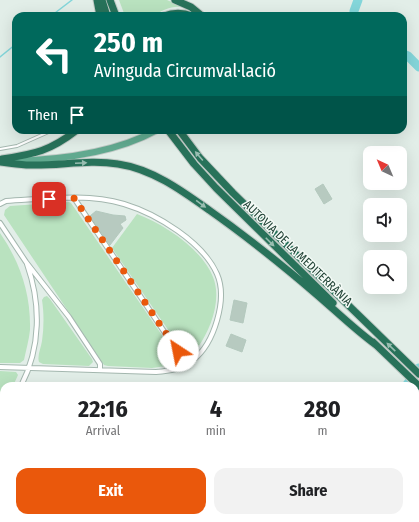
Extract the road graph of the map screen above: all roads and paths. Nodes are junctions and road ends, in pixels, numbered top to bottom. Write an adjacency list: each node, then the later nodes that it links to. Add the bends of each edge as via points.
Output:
1 (97, 0): 5 (highway)
2 (102, 0): 6 (highway)
3 (110, 0): 7 (highway)
4 (175, 0): 8 (highway)
5 (99, 12)
6 (106, 12)
7 (114, 12)
8 (197, 12)
9 (44, 134): 14 (lane, via 17,146)
10 (71, 134): 15 (highway, via 53,147)
11 (150, 134): 15 (main road, via 86,154 36,161)
12 (171, 134): 20 (highway, AUTOVIA DE LA MEDITERRÀNIA, one-way to 20, via 216,188)
13 (182, 134): 25 (highway, AUTOVIA DE LA MEDITERRÀNIA, one-way to 13, via 233,193 200,158)
14 (0, 149)
15 (0, 161): 20 (highway, one-way to 20, via 30,165 97,162 138,168 191,197)
16 (74, 198): 17 (street, via 6,201); 21 (street); 21 (street, via 125,205 158,219 190,240 211,263 222,289 217,320 204,347 193,361)
17 (0, 204)
18 (0, 223): 19 (street)
19 (26, 262): 23 (street, via 34,290 37,322); 24 (street, via 69,317 100,364)
20 (328, 301): 27 (highway, via 356,330 376,345)
21 (186, 364): 24 (street, via 169,371 156,372)
22 (0, 367): 23 (street)
23 (29, 368): 24 (street); 26 (street)
24 (100, 370)
25 (419, 374)
26 (23, 382)
27 (415, 382)

